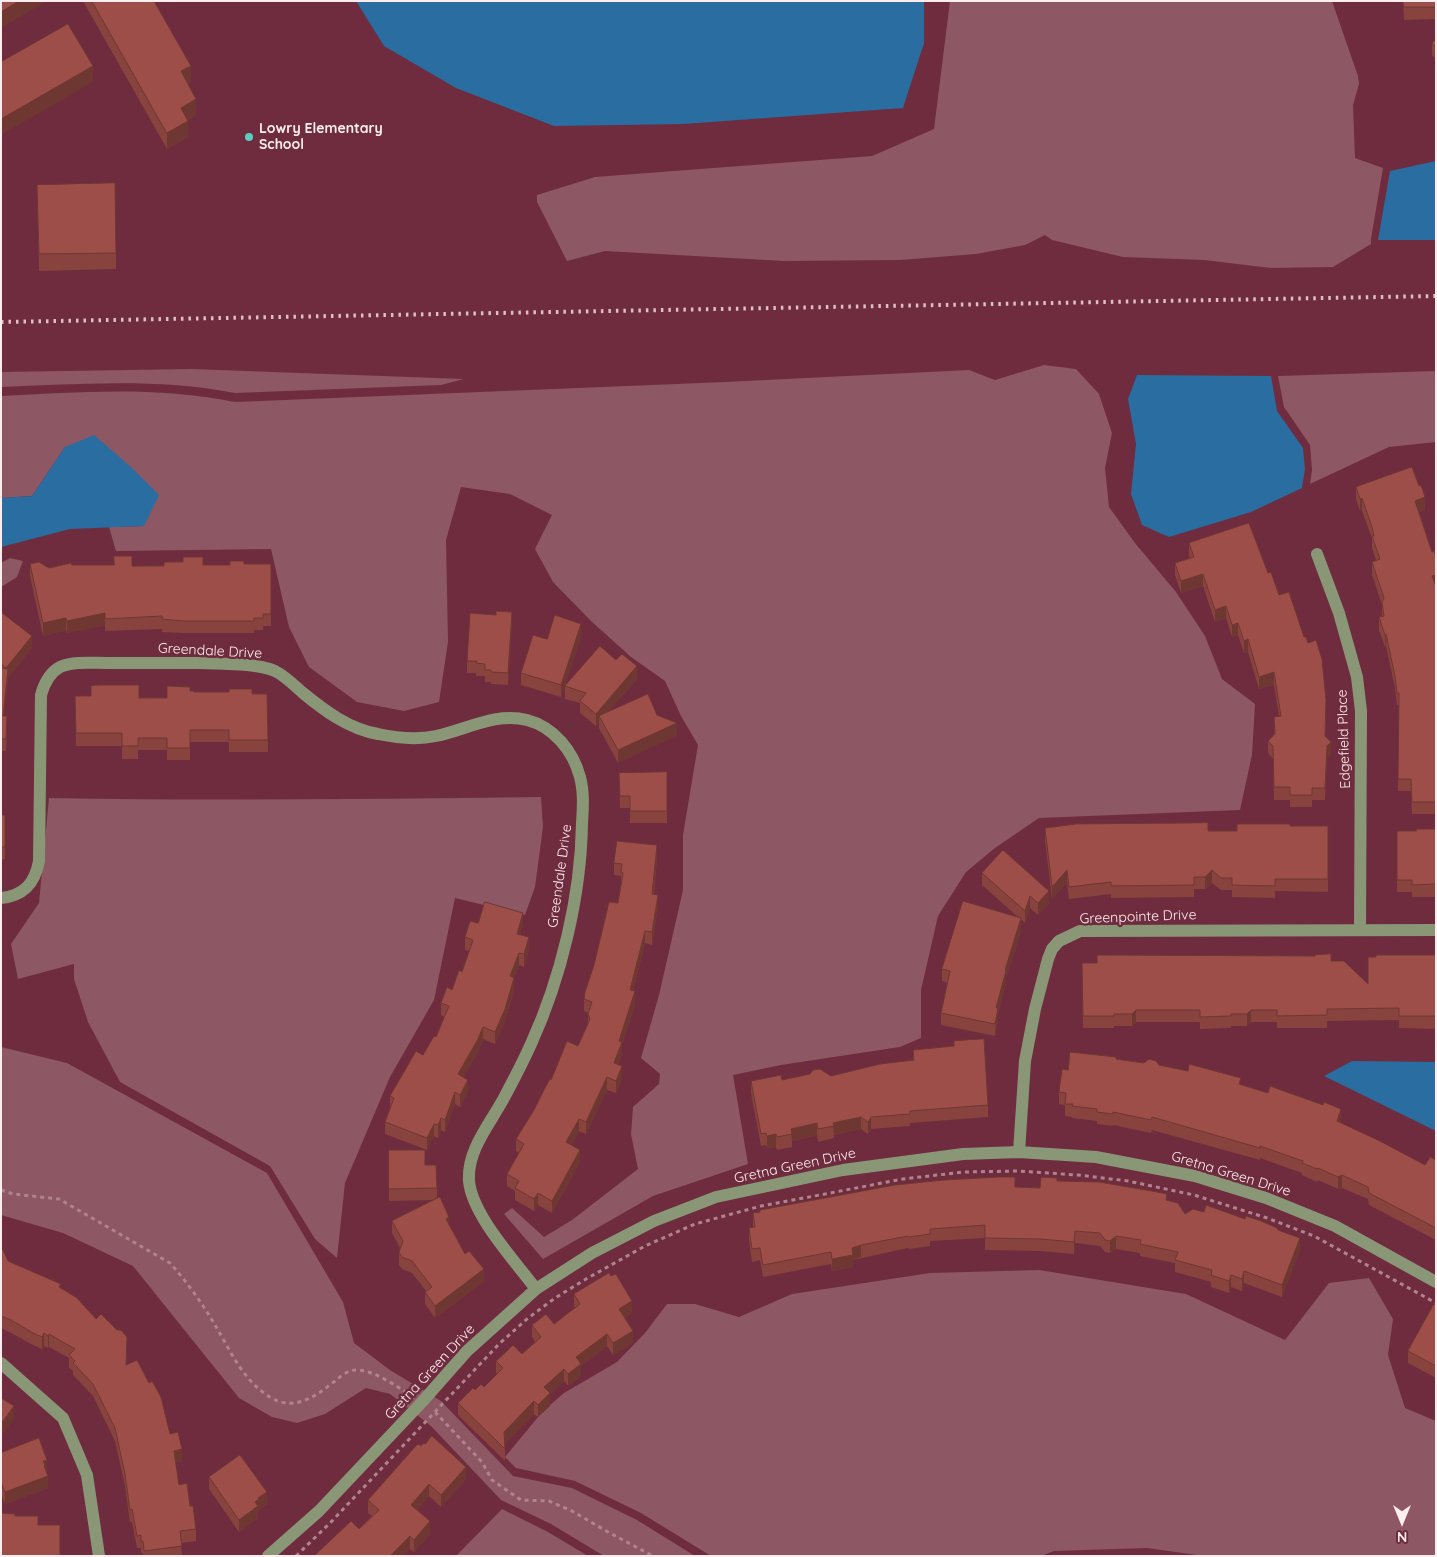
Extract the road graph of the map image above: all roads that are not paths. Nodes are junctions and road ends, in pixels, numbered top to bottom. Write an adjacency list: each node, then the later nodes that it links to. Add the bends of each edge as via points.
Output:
1 (1317, 554): 3 (street, Edgefield Place, via 1339,613 1357,677 1361,711)
2 (1, 898): 7 (street, Greendale Drive, via 23,891 37,874 41,695 51,675 75,663 259,667 276,671 344,722 368,733 395,737 436,736 506,718 529,720 549,730 573,756 581,778 582,845 569,927 540,1022 504,1097 477,1143 470,1163 472,1196 479,1212)
3 (1360, 929): 4 (street, Greenpointe Drive); 5 (street, Greenpointe Drive, via 1080,931 1059,941 1048,959 1034,1009 1025,1061)
4 (1436, 930)
5 (1019, 1152): 6 (street, Gretna Green Drive, via 1104,1159 1230,1186 1336,1226); 7 (street, Gretna Green Drive, via 963,1154 843,1170 716,1198 654,1221 592,1253)
6 (1436, 1282)
7 (536, 1289): 10 (street, Gretna Green Drive, via 467,1350 319,1511)
8 (1, 1364): 9 (street, via 63,1418 87,1474)
9 (98, 1556)
10 (268, 1556)

